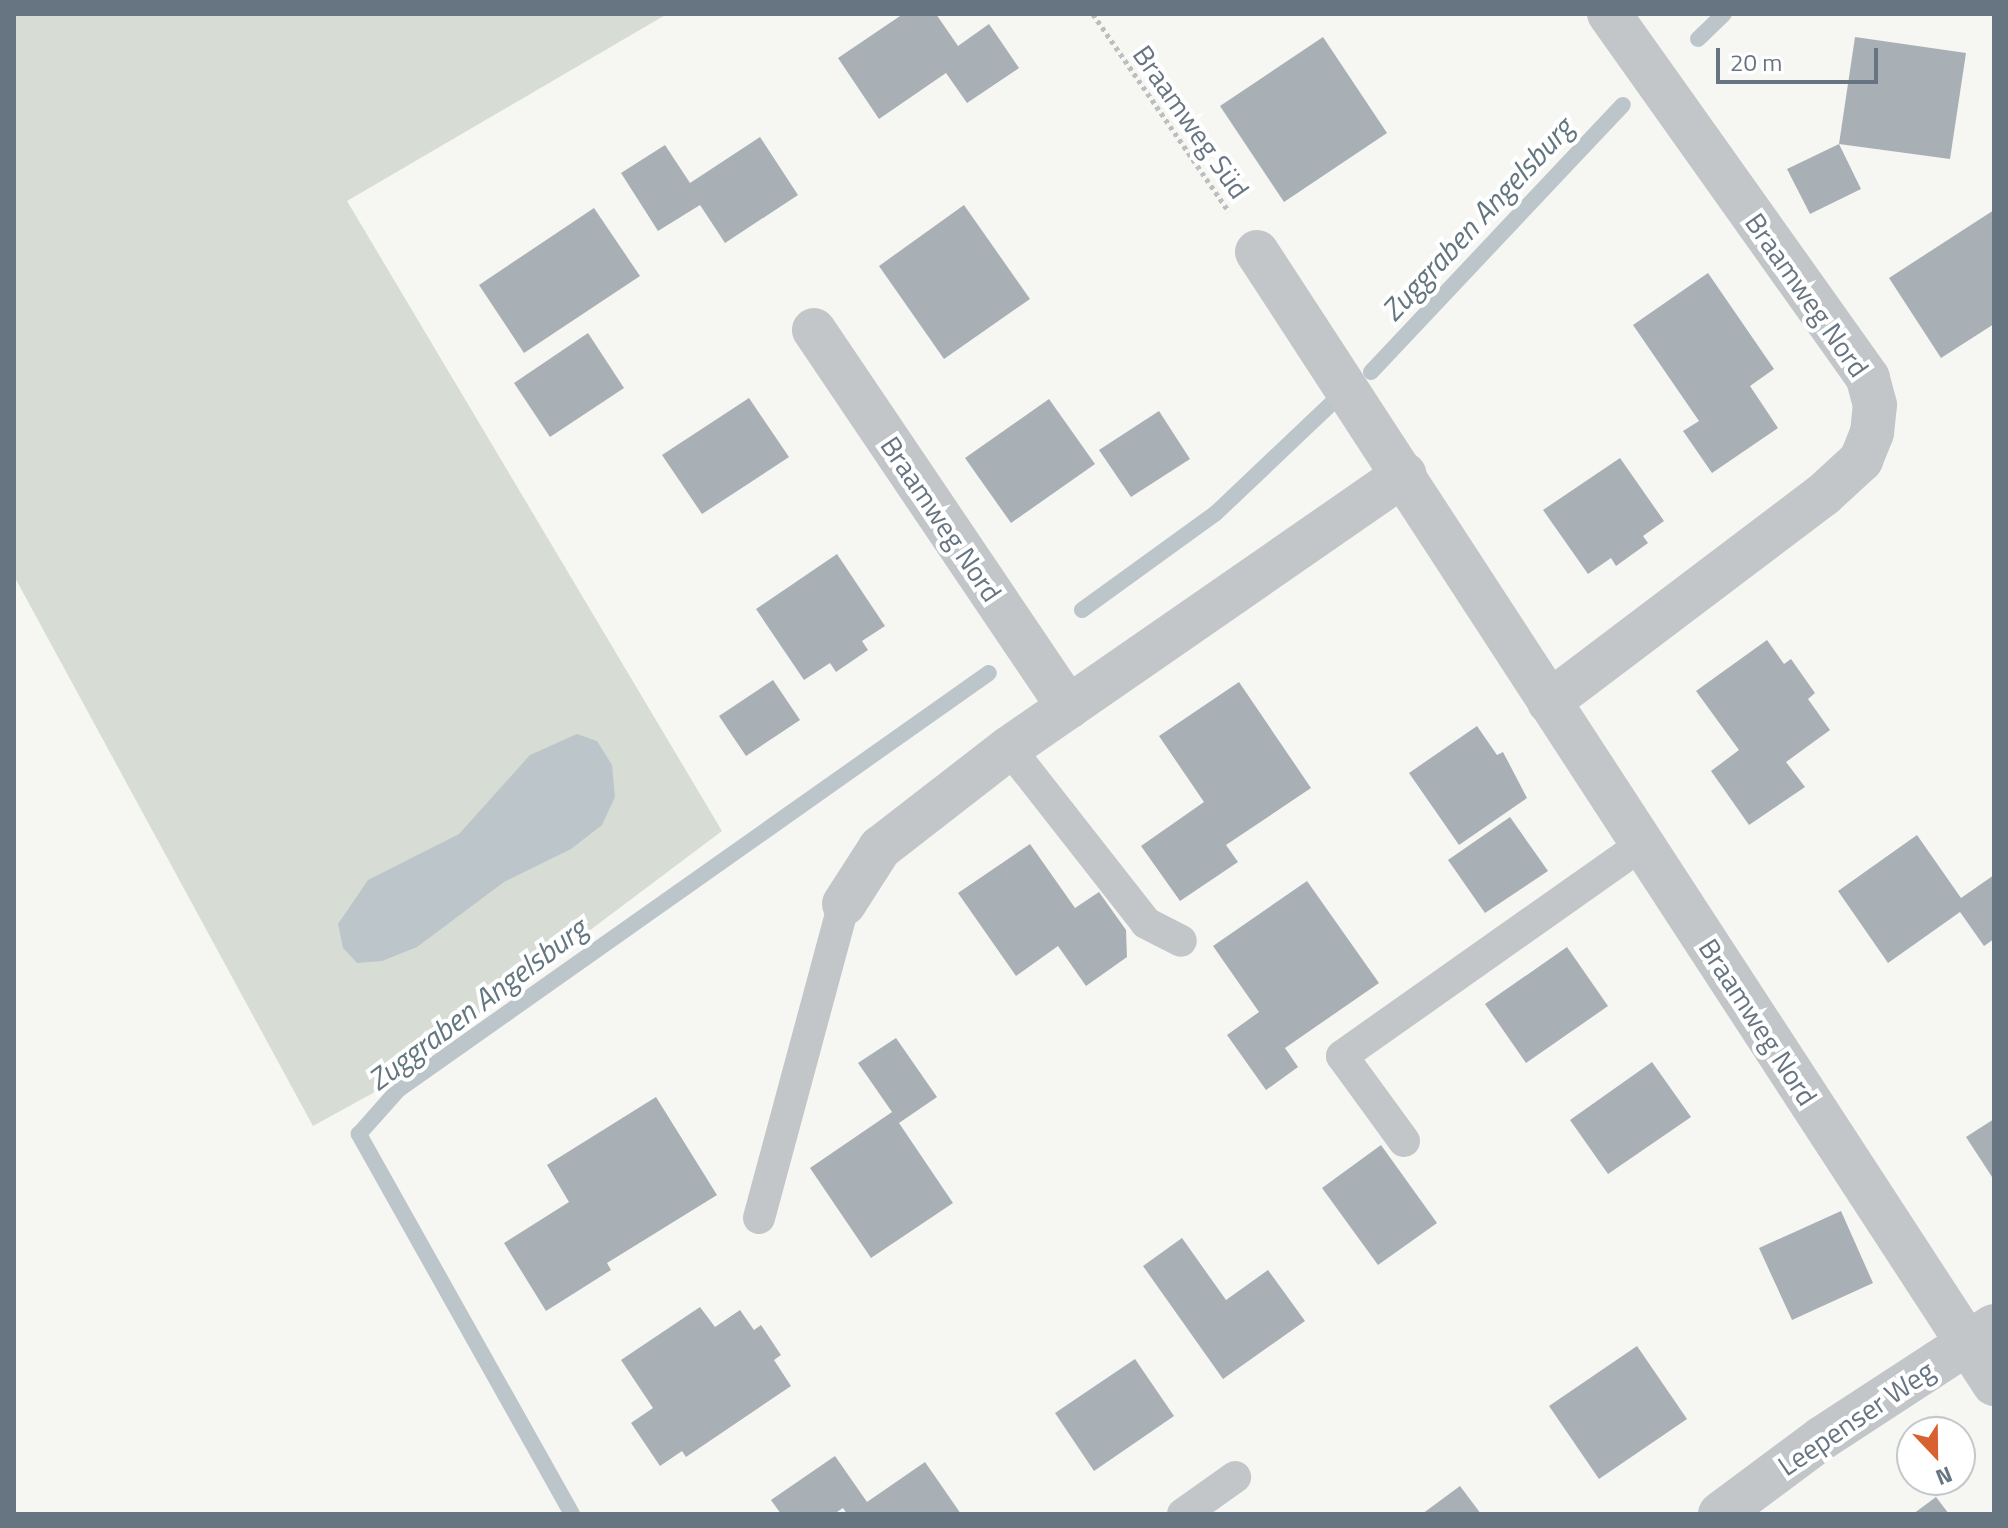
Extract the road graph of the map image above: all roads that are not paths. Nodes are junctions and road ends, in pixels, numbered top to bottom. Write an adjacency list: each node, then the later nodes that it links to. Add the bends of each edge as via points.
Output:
1 (1609, 14): 5 (street, Braamweg Nord, via 1868,378 1875,405 1861,460 1823,495)
2 (1257, 252): 4 (street, Braamweg Nord)
3 (814, 330): 6 (street, Braamweg Nord)
4 (1404, 474): 5 (street, Braamweg Nord); 6 (street)
5 (1549, 702): 8 (street, Braamweg Nord)
6 (1068, 707): 7 (street)
7 (1009, 748): 9 (street, via 880,848); 10 (lane, via 1146,923)
8 (1642, 844): 11 (lane, via 1342,1056); 13 (street, Braamweg Nord)
9 (844, 904): 12 (lane)
10 (1181, 941)
11 (1404, 1141)
12 (759, 1218)
13 (1980, 1334): 14 (street, Braamweg Nord); 17 (street, Leepenser Weg, via 1822,1438)
14 (1994, 1384)
15 (1235, 1477): 16 (lane)
16 (1183, 1514)
17 (1720, 1514)

